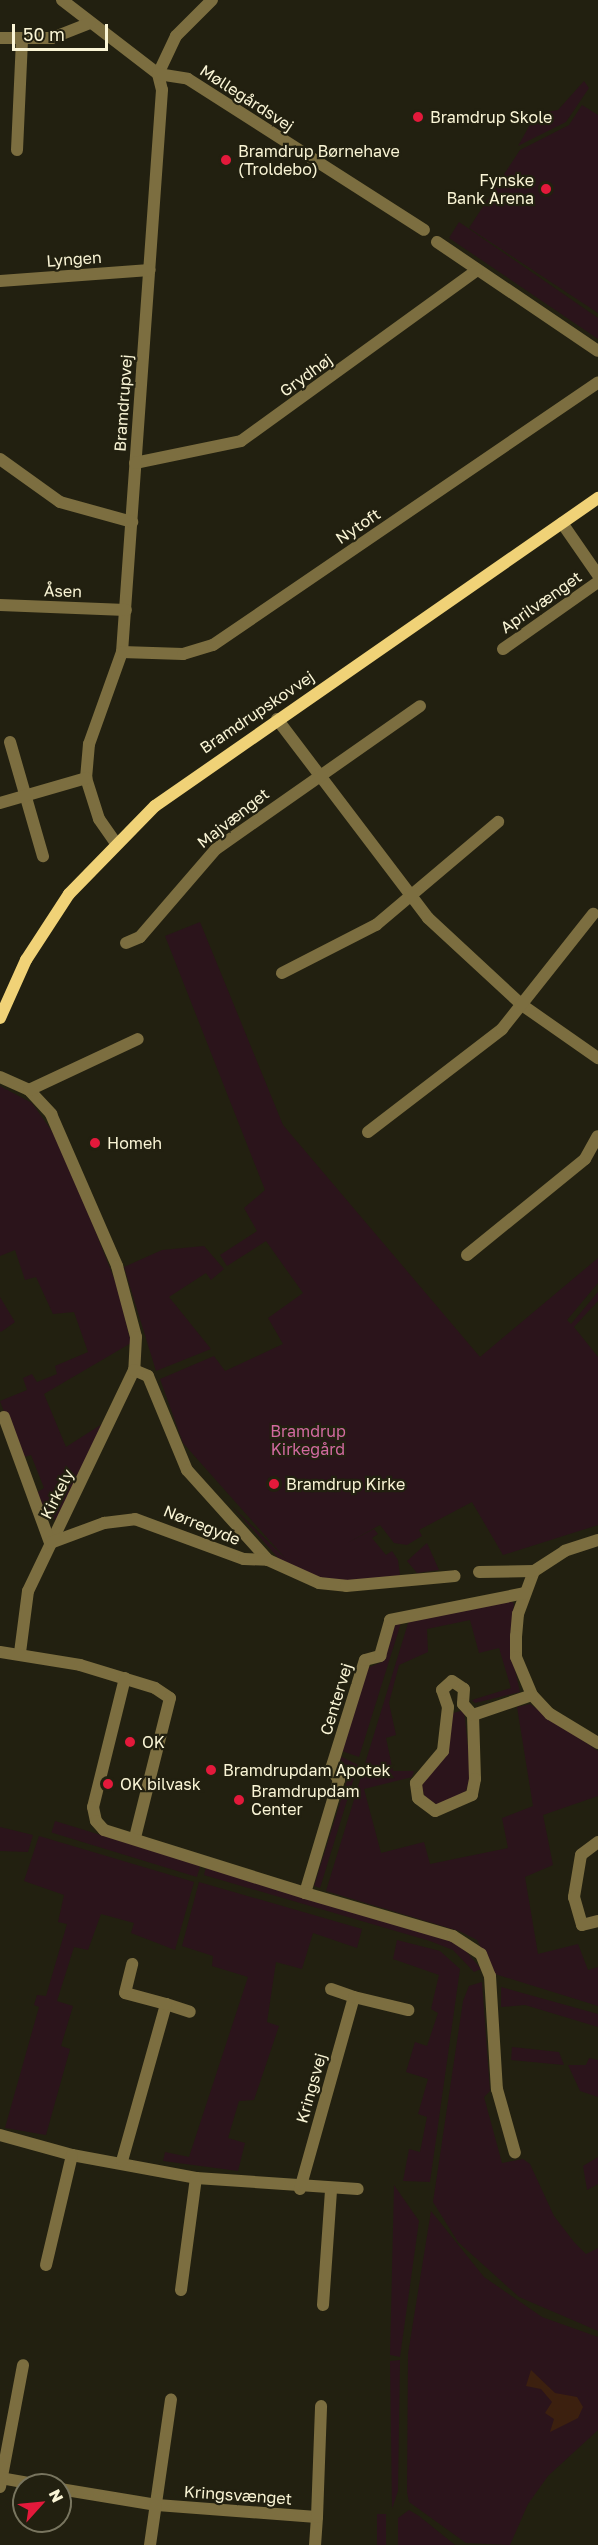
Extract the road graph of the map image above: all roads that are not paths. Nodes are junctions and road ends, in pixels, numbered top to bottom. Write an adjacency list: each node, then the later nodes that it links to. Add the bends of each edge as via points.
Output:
1 (62, 0): 3 (street)
2 (212, 0): 6 (street, via 176,36)
3 (90, 23): 5 (street, via 52,38); 6 (street)
4 (0, 38): 5 (street)
5 (22, 38): 7 (street)
6 (158, 74): 8 (street, Møllegårdsvej, via 188,79); 10 (street, Bramdrupvej, via 162,106)
7 (17, 150)
8 (423, 230)
9 (437, 242): 11 (street)
10 (150, 270): 12 (street, Lyngen); 16 (street, Bramdrupvej)
11 (477, 270): 13 (street); 16 (street, Grydhøj, via 241,441)
12 (0, 281)
13 (598, 351)
14 (598, 382): 25 (street, Nytoft, via 213,645 183,654)
15 (0, 459): 18 (street, via 60,502)
16 (135, 463): 18 (street, Bramdrupvej)
17 (598, 498): 19 (street, Bramdrupskovvej)
18 (132, 522): 23 (street, Bramdrupvej)
19 (562, 523): 20 (street, Aprilvænget); 27 (street, Bramdrupskovvej)
20 (598, 575)
21 (598, 582): 24 (street, Aprilvænget)
22 (0, 605): 23 (street, Åsen)
23 (126, 610): 25 (street, Bramdrupvej)
24 (502, 650)
25 (122, 652): 30 (street, Bramdrupvej, via 89,744)
26 (420, 706): 29 (street, Majvænget)
27 (277, 719): 29 (street); 34 (street, Bramdrupskovvej, via 187,780)
28 (10, 742): 31 (street)
29 (316, 776): 36 (street); 38 (street, Majvænget, via 216,849 140,937)
30 (86, 778): 31 (street); 34 (street, Bramdrupvej, via 99,819)
31 (25, 796): 32 (street); 35 (street)
32 (0, 803)
33 (498, 822): 36 (street)
34 (115, 842): 41 (street, Bramdrupskovvej, via 45,927)
35 (43, 856)
36 (410, 896): 39 (street, via 376,925); 40 (street)
37 (593, 914): 40 (street)
38 (126, 943)
39 (282, 973)
40 (522, 1005): 43 (street); 46 (street, via 502,1029)
41 (0, 1018)
42 (138, 1039): 45 (street)
43 (598, 1058)
44 (0, 1077): 45 (street, Kirkely)
45 (29, 1090): 49 (street, Kirkely, via 51,1114 117,1266 133,1316)
46 (368, 1132)
47 (598, 1137): 48 (street, via 585,1159)
48 (466, 1256)
49 (134, 1370): 52 (street, Kirkely); 53 (street, via 148,1376 187,1470)
50 (4, 1417): 52 (street, Kirkely)
51 (598, 1540): 54 (street, via 566,1551)
52 (50, 1543): 53 (street, Nørregyde, via 104,1523 135,1519 244,1559); 59 (street, via 28,1592)
53 (268, 1560): 56 (street, Nørregyde, via 293,1574 346,1586)
54 (534, 1571): 55 (street); 57 (street)
55 (479, 1572)
56 (455, 1576)
57 (525, 1593): 61 (street, via 516,1658); 68 (street, Centervej, via 390,1620 380,1656 364,1660 332,1768 339,1780)
58 (0, 1652): 59 (street)
59 (20, 1653): 60 (street)
60 (125, 1678): 66 (street, via 93,1816 104,1830); 66 (street, via 170,1698)
61 (532, 1695): 64 (street); 65 (street, via 550,1714)
62 (463, 1704): 63 (street); 63 (street, via 464,1689 452,1681 442,1690); 64 (street)
63 (448, 1707): 64 (street, via 442,1751 416,1783 418,1798 435,1811 472,1795)
64 (473, 1715)
65 (598, 1743)
66 (135, 1837): 68 (street)
67 (598, 1842): 69 (street, via 581,1855 574,1897 582,1925)
68 (305, 1893): 77 (street, via 453,1936 481,1954 490,1976 497,2089)
69 (598, 1921)
70 (132, 1964): 73 (street, via 125,1993)
71 (331, 1989): 72 (street)
72 (354, 1997): 74 (street); 82 (street, Kringsvej)
73 (166, 2004): 75 (street); 79 (street)
74 (408, 2010)
75 (190, 2012)
76 (0, 2135): 78 (street)
77 (515, 2153)
78 (72, 2155): 79 (street); 84 (street)
79 (122, 2162): 80 (street)
80 (196, 2178): 82 (street); 85 (street)
81 (358, 2188): 83 (street)
82 (300, 2189): 83 (street)
83 (332, 2190): 86 (street)
84 (46, 2265)
85 (181, 2290)
86 (323, 2305)
87 (23, 2365): 90 (street)
88 (171, 2400): 92 (street, Kringsvænget)
89 (321, 2406): 93 (street)
90 (0, 2481)
91 (72, 2491): 92 (street, Kringsvænget)
92 (157, 2505): 93 (street, Kringsvænget); 94 (street, Kringsvænget)
93 (317, 2517): 95 (street)
94 (150, 2545)
95 (315, 2545)

